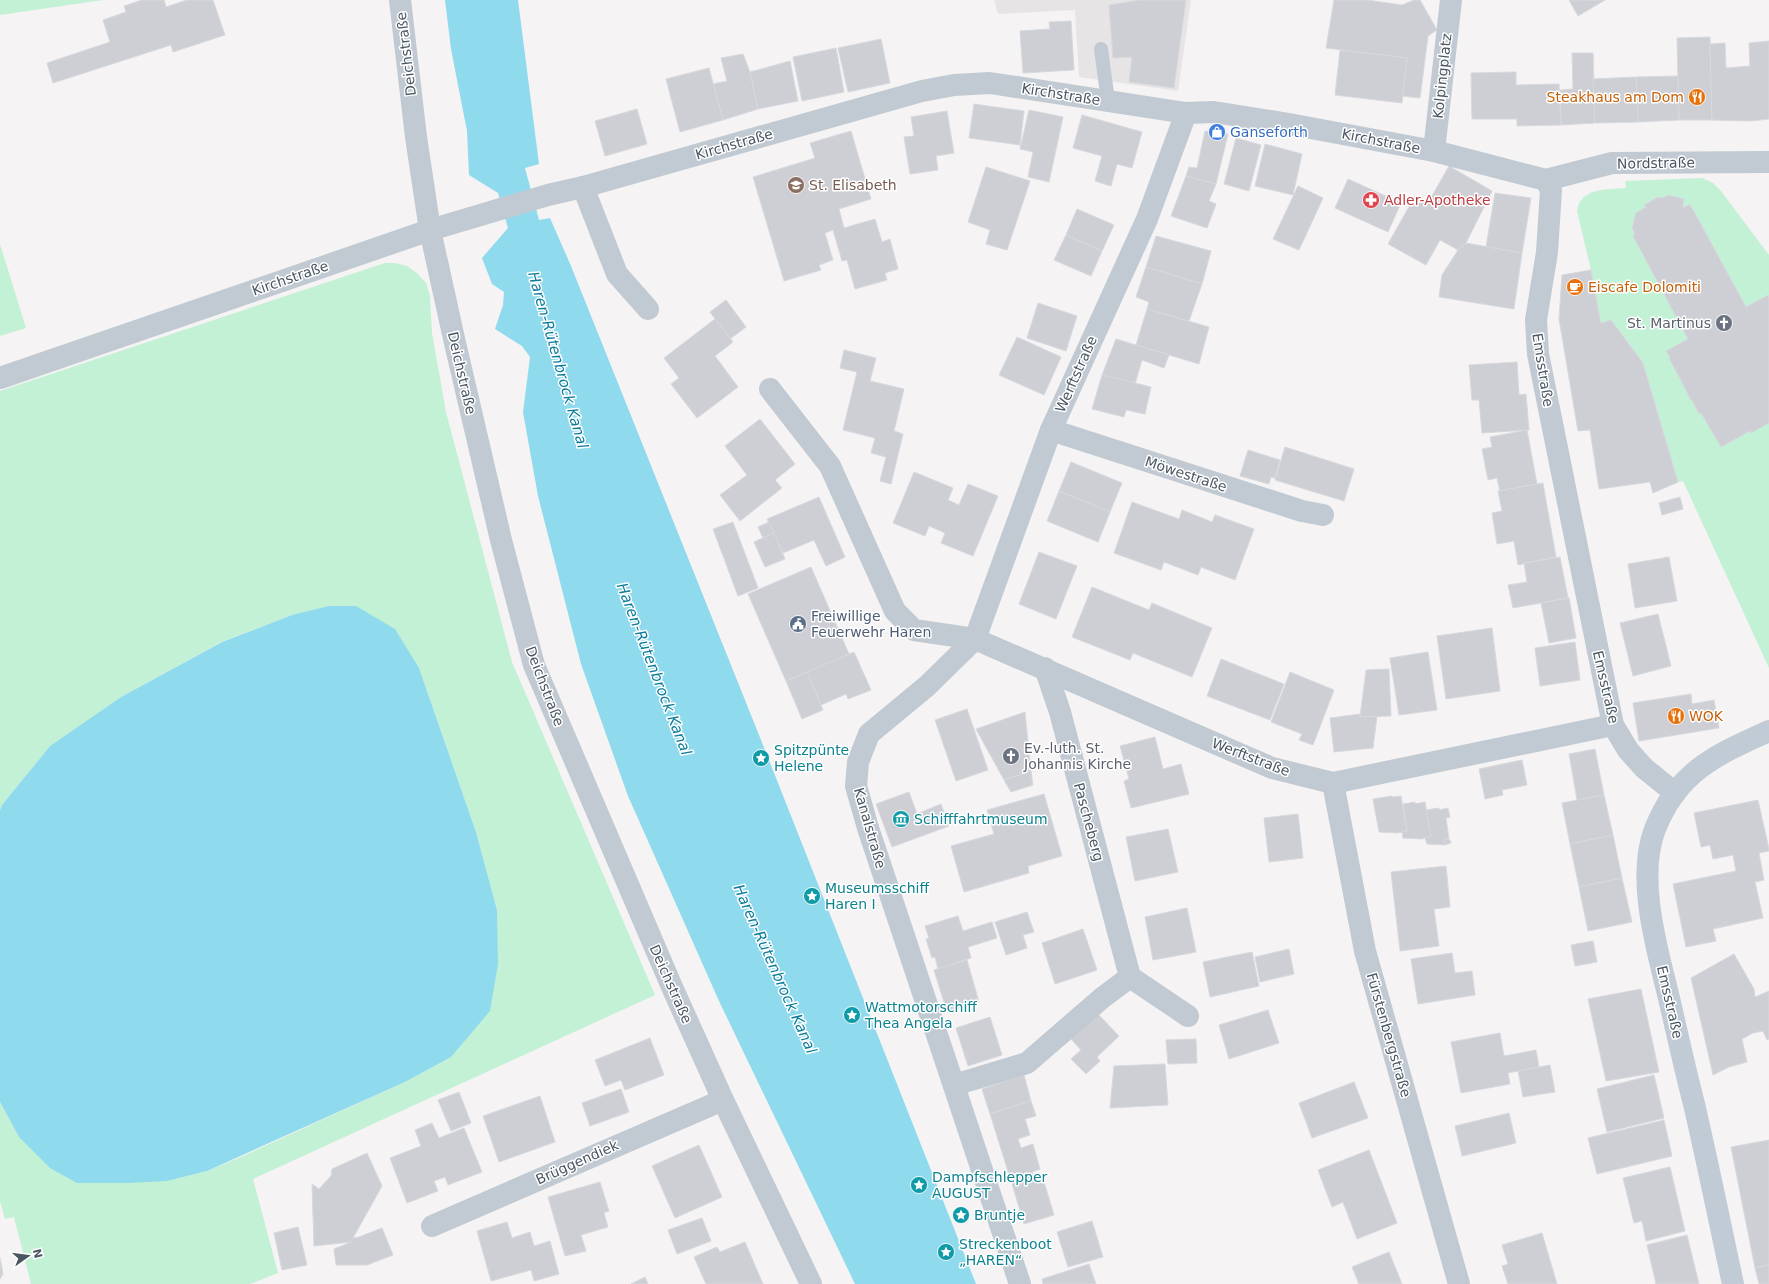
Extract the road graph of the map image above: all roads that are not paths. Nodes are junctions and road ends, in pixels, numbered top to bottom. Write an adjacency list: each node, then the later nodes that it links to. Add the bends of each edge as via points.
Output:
1 (400, 0): 10 (street, Deichstraße)
2 (1451, 0): 6 (street, Kolpingplatz)
3 (1101, 49): 4 (lane)
4 (1108, 101): 5 (street, Kirchstraße); 9 (street, Kirchstraße, via 990,83 954,85 922,91)
5 (1186, 113): 6 (street, Kirchstraße, via 1214,112); 14 (street, Werftstraße, via 1147,219)
6 (1434, 151): 8 (street, Kirchstraße)
7 (1769, 162): 8 (street, Nordstraße, via 1612,163)
8 (1546, 180): 18 (street, Emsstraße, via 1551,190 1547,252 1536,320 1538,354)
9 (583, 187): 10 (street, Kirchstraße); 11 (street, via 617,274)
10 (430, 230): 12 (street, Kirchstraße); 25 (street, Deichstraße, via 501,540 534,665)
11 (648, 309)
12 (0, 378)
13 (770, 389): 16 (street, Werftstraße, via 830,466 895,611 914,630)
14 (1051, 430): 15 (street, Möwestraße, via 1302,511); 16 (street, Werftstraße)
15 (1323, 515)
16 (975, 639): 17 (street, Werftstraße); 24 (street, Kanalstraße, via 927,686 869,734 858,762 856,786)
17 (1045, 668): 20 (street, Werftstraße, via 1272,768); 22 (street, Pascheberg, via 1060,712)
18 (1613, 725): 20 (street, Werftstraße); 21 (street, Emsstraße, via 1628,750 1644,768)
19 (1769, 730): 21 (street, via 1712,758)
20 (1332, 783): 29 (street, Fürstenbergstraße, via 1365,951)
21 (1675, 792): 30 (street, Emsstraße, via 1655,829 1651,845 1648,869 1649,904)
22 (1130, 977): 23 (street); 24 (street, via 1027,1063)
23 (1188, 1016)
24 (954, 1085): 28 (street, Kanalstraße)
25 (723, 1100): 26 (street, Brüggendiek); 27 (street, Deichstraße)
26 (432, 1226)
27 (811, 1284)
28 (1020, 1284)
29 (1459, 1284)
30 (1733, 1284)

